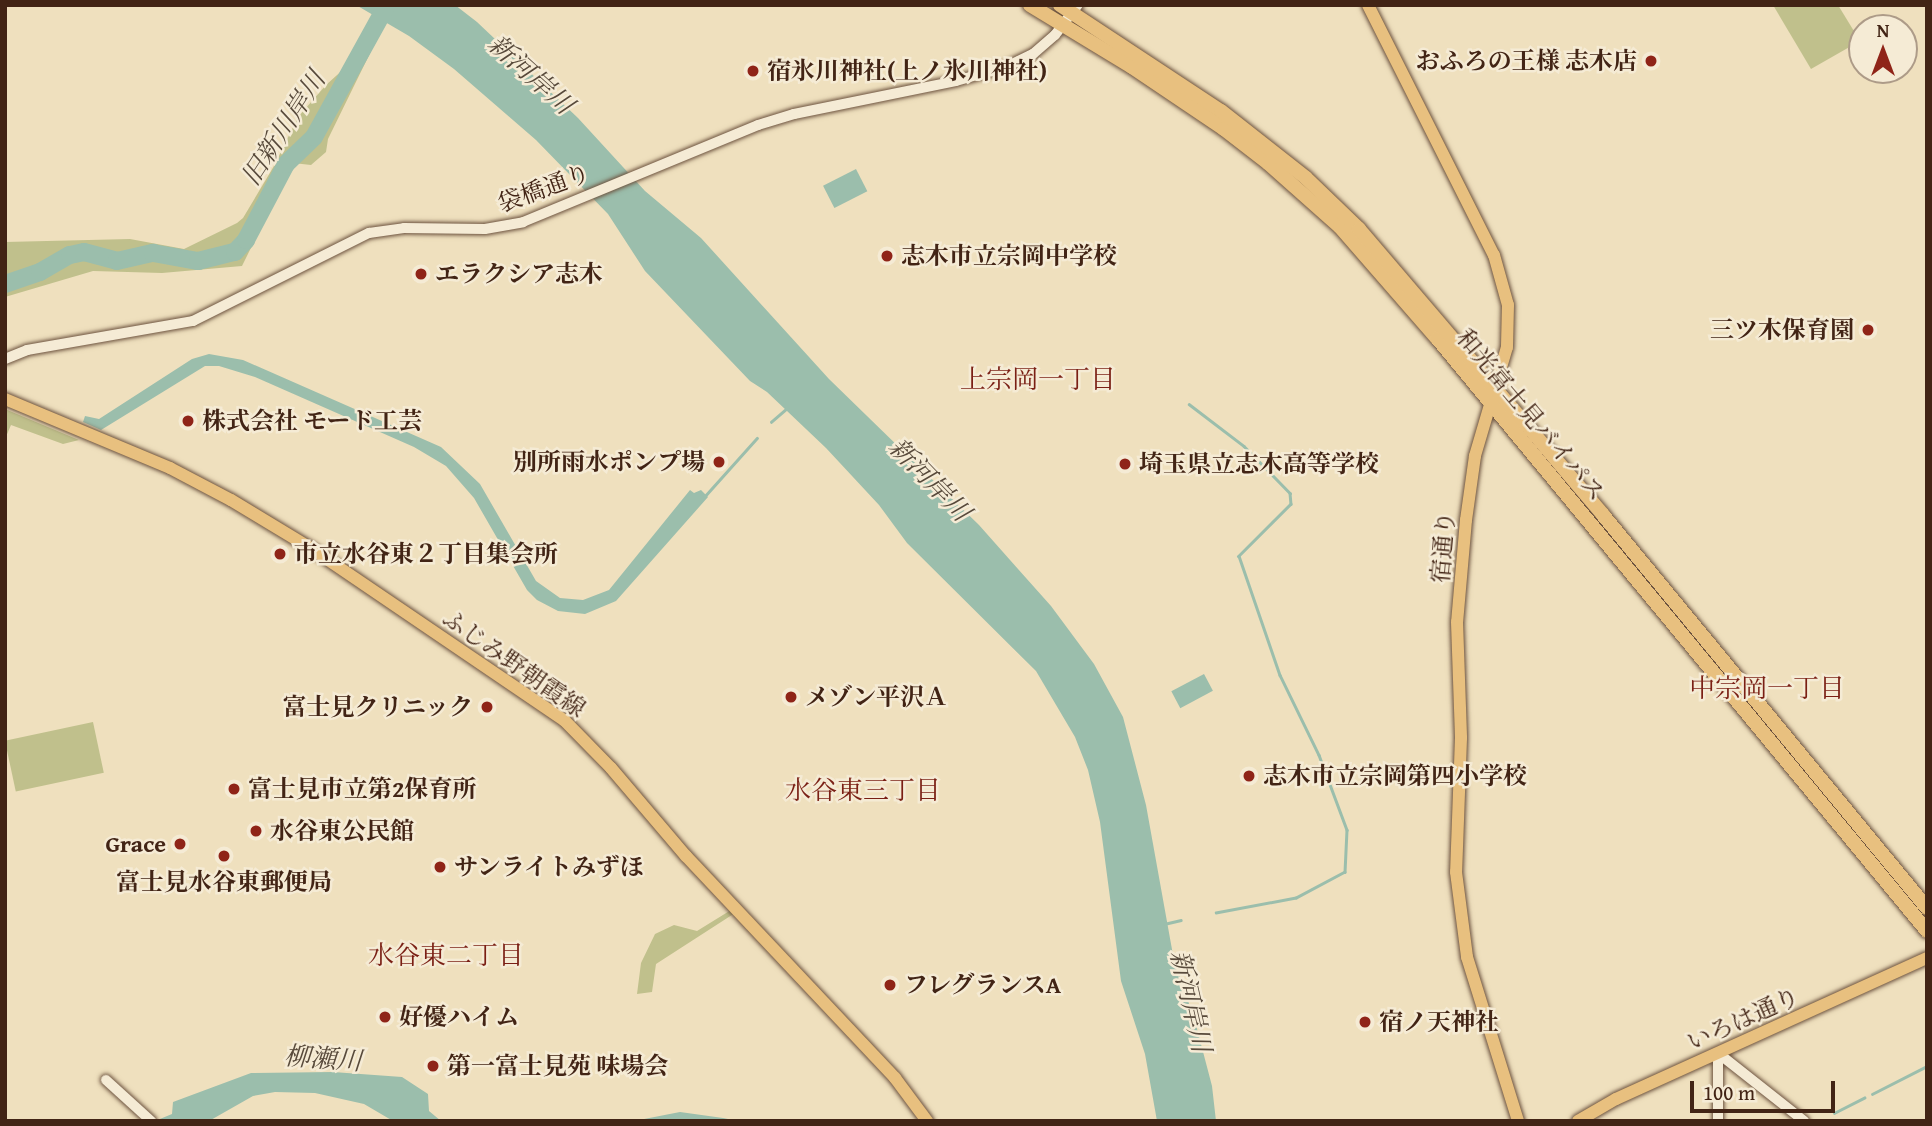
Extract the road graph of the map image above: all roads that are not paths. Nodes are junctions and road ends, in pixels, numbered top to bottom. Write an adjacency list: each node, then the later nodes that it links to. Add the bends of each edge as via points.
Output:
1 (1030, 5): 4 (highway, 和光富士見バイパス)
2 (1368, 5): 6 (main road, 宿通り, via 1500,272 1509,332)
3 (1070, 8): 4 (street, 袋橋通り); 6 (highway, 和光富士見バイパス, via 1221,111 1306,178 1385,257)
4 (1063, 26): 5 (street, 袋橋通り, via 1033,54 1008,66 968,79 794,114 505,227 369,233 193,321 35,349); 8 (highway, 和光富士見バイパス, via 1224,129 1317,205)
5 (5, 359)
6 (1494, 387): 8 (main road, 宿通り); 9 (highway, 和光富士見バイパス)
7 (5, 398): 15 (main road, ふじみ野朝霞線, via 170,468 242,506 564,720 906,1090)
8 (1489, 402): 10 (highway, 和光富士見バイパス); 16 (main road, 宿通り, via 1472,471 1459,601 1457,881 1472,976)
9 (1927, 908)
10 (1927, 931)
11 (1927, 958): 12 (main road, いろは通り)
12 (1718, 1053): 17 (main road, いろは通り); 18 (street); 19 (street)
13 (106, 1080): 14 (street)
14 (150, 1121)
15 (927, 1121)
16 (1518, 1121)
17 (1578, 1121)
18 (1718, 1121)
19 (1804, 1121)

